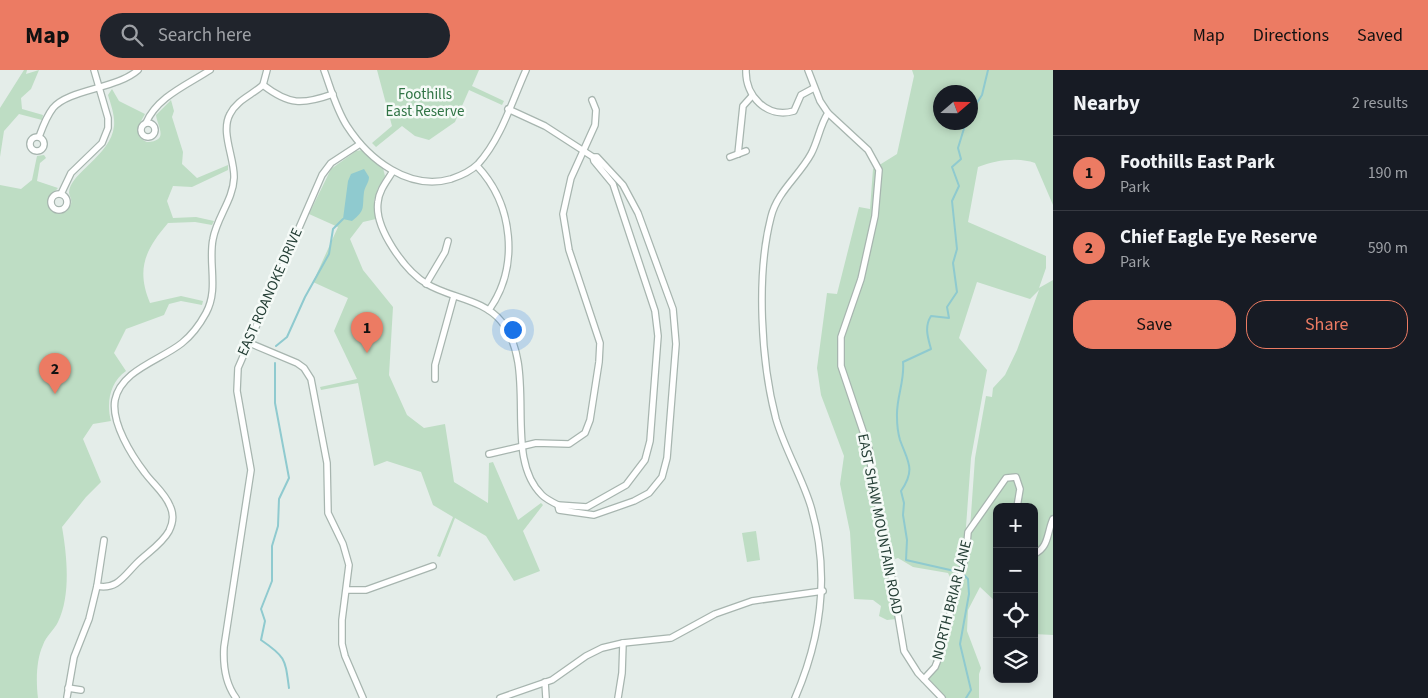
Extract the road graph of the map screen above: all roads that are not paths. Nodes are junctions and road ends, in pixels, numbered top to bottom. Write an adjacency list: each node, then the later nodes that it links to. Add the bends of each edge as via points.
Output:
1 (94, 70): 10 (street)
2 (138, 70): 10 (street, via 125,79)
3 (210, 70): 17 (street, via 159,103)
4 (267, 70): 9 (street)
5 (324, 70): 12 (street)
6 (526, 70): 15 (street)
7 (746, 70): 13 (street, via 746,82)
8 (808, 70): 11 (street, EAST SHAW MOUNTAIN ROAD)
9 (263, 85): 12 (street, via 294,102 312,101); 42 (street, via 237,103 228,116 234,177 232,191 213,240 214,284 206,313 184,342 131,375 123,383 115,402 121,430 133,455 171,507 172,525 163,539 123,579 110,586)
10 (100, 88): 18 (street, via 54,106); 27 (street, via 108,118 105,137 71,173)
11 (814, 88): 13 (street, via 804,93 797,108 788,113 766,109); 16 (street, EAST SHAW MOUNTAIN ROAD)
12 (333, 94): 19 (street, via 347,126)
13 (752, 96): 22 (street, via 743,106)
14 (592, 100): 20 (street, via 596,110 595,125)
15 (508, 109): 20 (street, via 545,126); 25 (street, via 492,144)
16 (828, 113): 44 (street, via 810,155 777,200 771,216 765,250 763,313 768,386 819,540); 46 (street, EAST SHAW MOUNTAIN ROAD, via 868,150 878,170 875,216 861,280 841,337 840,352 844,382 868,449 903,646)
17 (146, 123)
18 (40, 137)
19 (360, 144): 26 (street); 32 (street, EAST ROANOKE DRIVE, via 331,162 322,175)
20 (584, 150): 23 (street); 34 (street, via 571,178 563,214 569,250 600,343 590,420 586,433 569,444)
21 (746, 151): 22 (street)
22 (738, 154): 24 (street)
23 (593, 157): 37 (street, via 613,184 655,311 658,336 650,441 645,460 626,485 587,507); 37 (street, via 598,157 612,171 630,197 673,309 676,344 668,458 662,477 650,493 634,501 594,514 569,513 559,510)
24 (730, 157)
25 (477, 166): 26 (street, via 458,177 436,182 412,179); 31 (street, via 499,194 508,230 508,267 503,286)
26 (393, 172): 29 (street, via 380,193 377,204 379,216 391,245)
27 (61, 194)
28 (448, 241): 29 (street)
29 (426, 284): 30 (street)
30 (454, 296): 31 (street); 33 (street, via 435,366)
31 (489, 310): 34 (street, via 509,332 516,348)
32 (247, 342): 43 (street, via 301,365 312,379 327,463 328,513 348,555); 51 (street, EAST ROANOKE DRIVE, via 236,378 249,452 250,485 224,646 225,669)
33 (435, 379)
34 (523, 446): 35 (street); 37 (street, via 526,470 533,484 542,495)
35 (488, 454)
36 (1017, 503): 46 (street, NORTH BRIAR LANE, via 1019,482 1011,476 1006,478 968,532 966,554 937,662)
37 (558, 505)
38 (1053, 519): 40 (street, via 1046,543)
39 (104, 540): 42 (street)
40 (1038, 552)
41 (433, 566): 43 (street, via 366,590)
42 (97, 586): 48 (street, via 76,650)
43 (347, 590): 52 (street, via 342,644)
44 (822, 591): 45 (street, via 733,606 671,638); 56 (street, via 819,627 812,655)
45 (623, 643): 47 (street, via 594,652); 55 (street)
46 (924, 680): 57 (street, EAST SHAW MOUNTAIN ROAD)
47 (545, 682): 53 (street); 54 (street)
48 (68, 688): 49 (street); 50 (street)
49 (81, 690)
50 (66, 697)
51 (236, 698)
52 (363, 698)
53 (500, 698)
54 (546, 698)
55 (618, 698)
56 (795, 698)
57 (942, 698)

